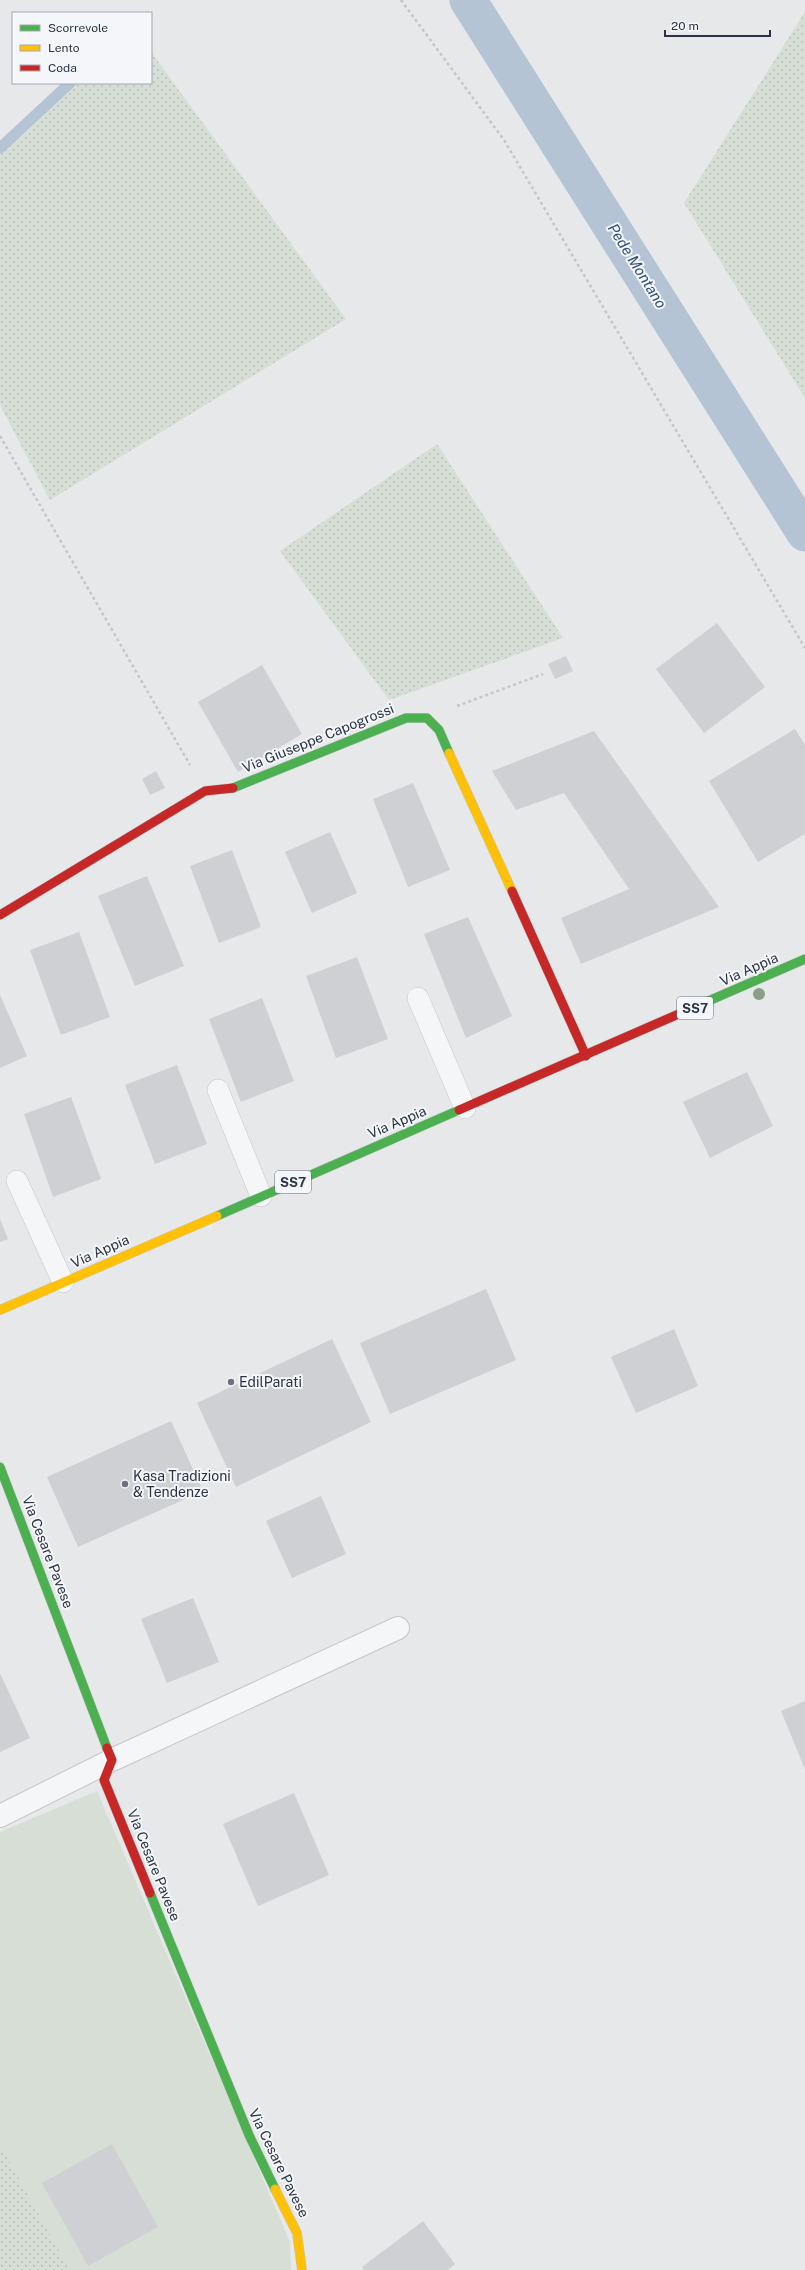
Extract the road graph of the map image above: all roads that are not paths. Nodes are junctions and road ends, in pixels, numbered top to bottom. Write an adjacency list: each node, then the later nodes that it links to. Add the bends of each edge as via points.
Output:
1 (0, 915): 4 (street, Via Giuseppe Capogrossi, via 205,791 236,787 406,718 427,718 439,730)
2 (805, 959): 4 (street, Via Appia / SS7)
3 (418, 998): 6 (lane)
4 (586, 1056): 6 (street, Via Appia / SS7)
5 (218, 1090): 8 (lane)
6 (465, 1108): 8 (street, Via Appia / SS7)
7 (17, 1181): 9 (lane)
8 (261, 1196): 9 (street, Via Appia / SS7)
9 (63, 1282): 10 (street, Via Appia / SS7)
10 (0, 1310)
11 (0, 1467): 13 (street, Via Cesare Pavese)
12 (398, 1628): 13 (street)
13 (112, 1760): 14 (street); 15 (street, Via Cesare Pavese, via 104,1780 249,2135 297,2233)
14 (0, 1816)
15 (302, 2270)

